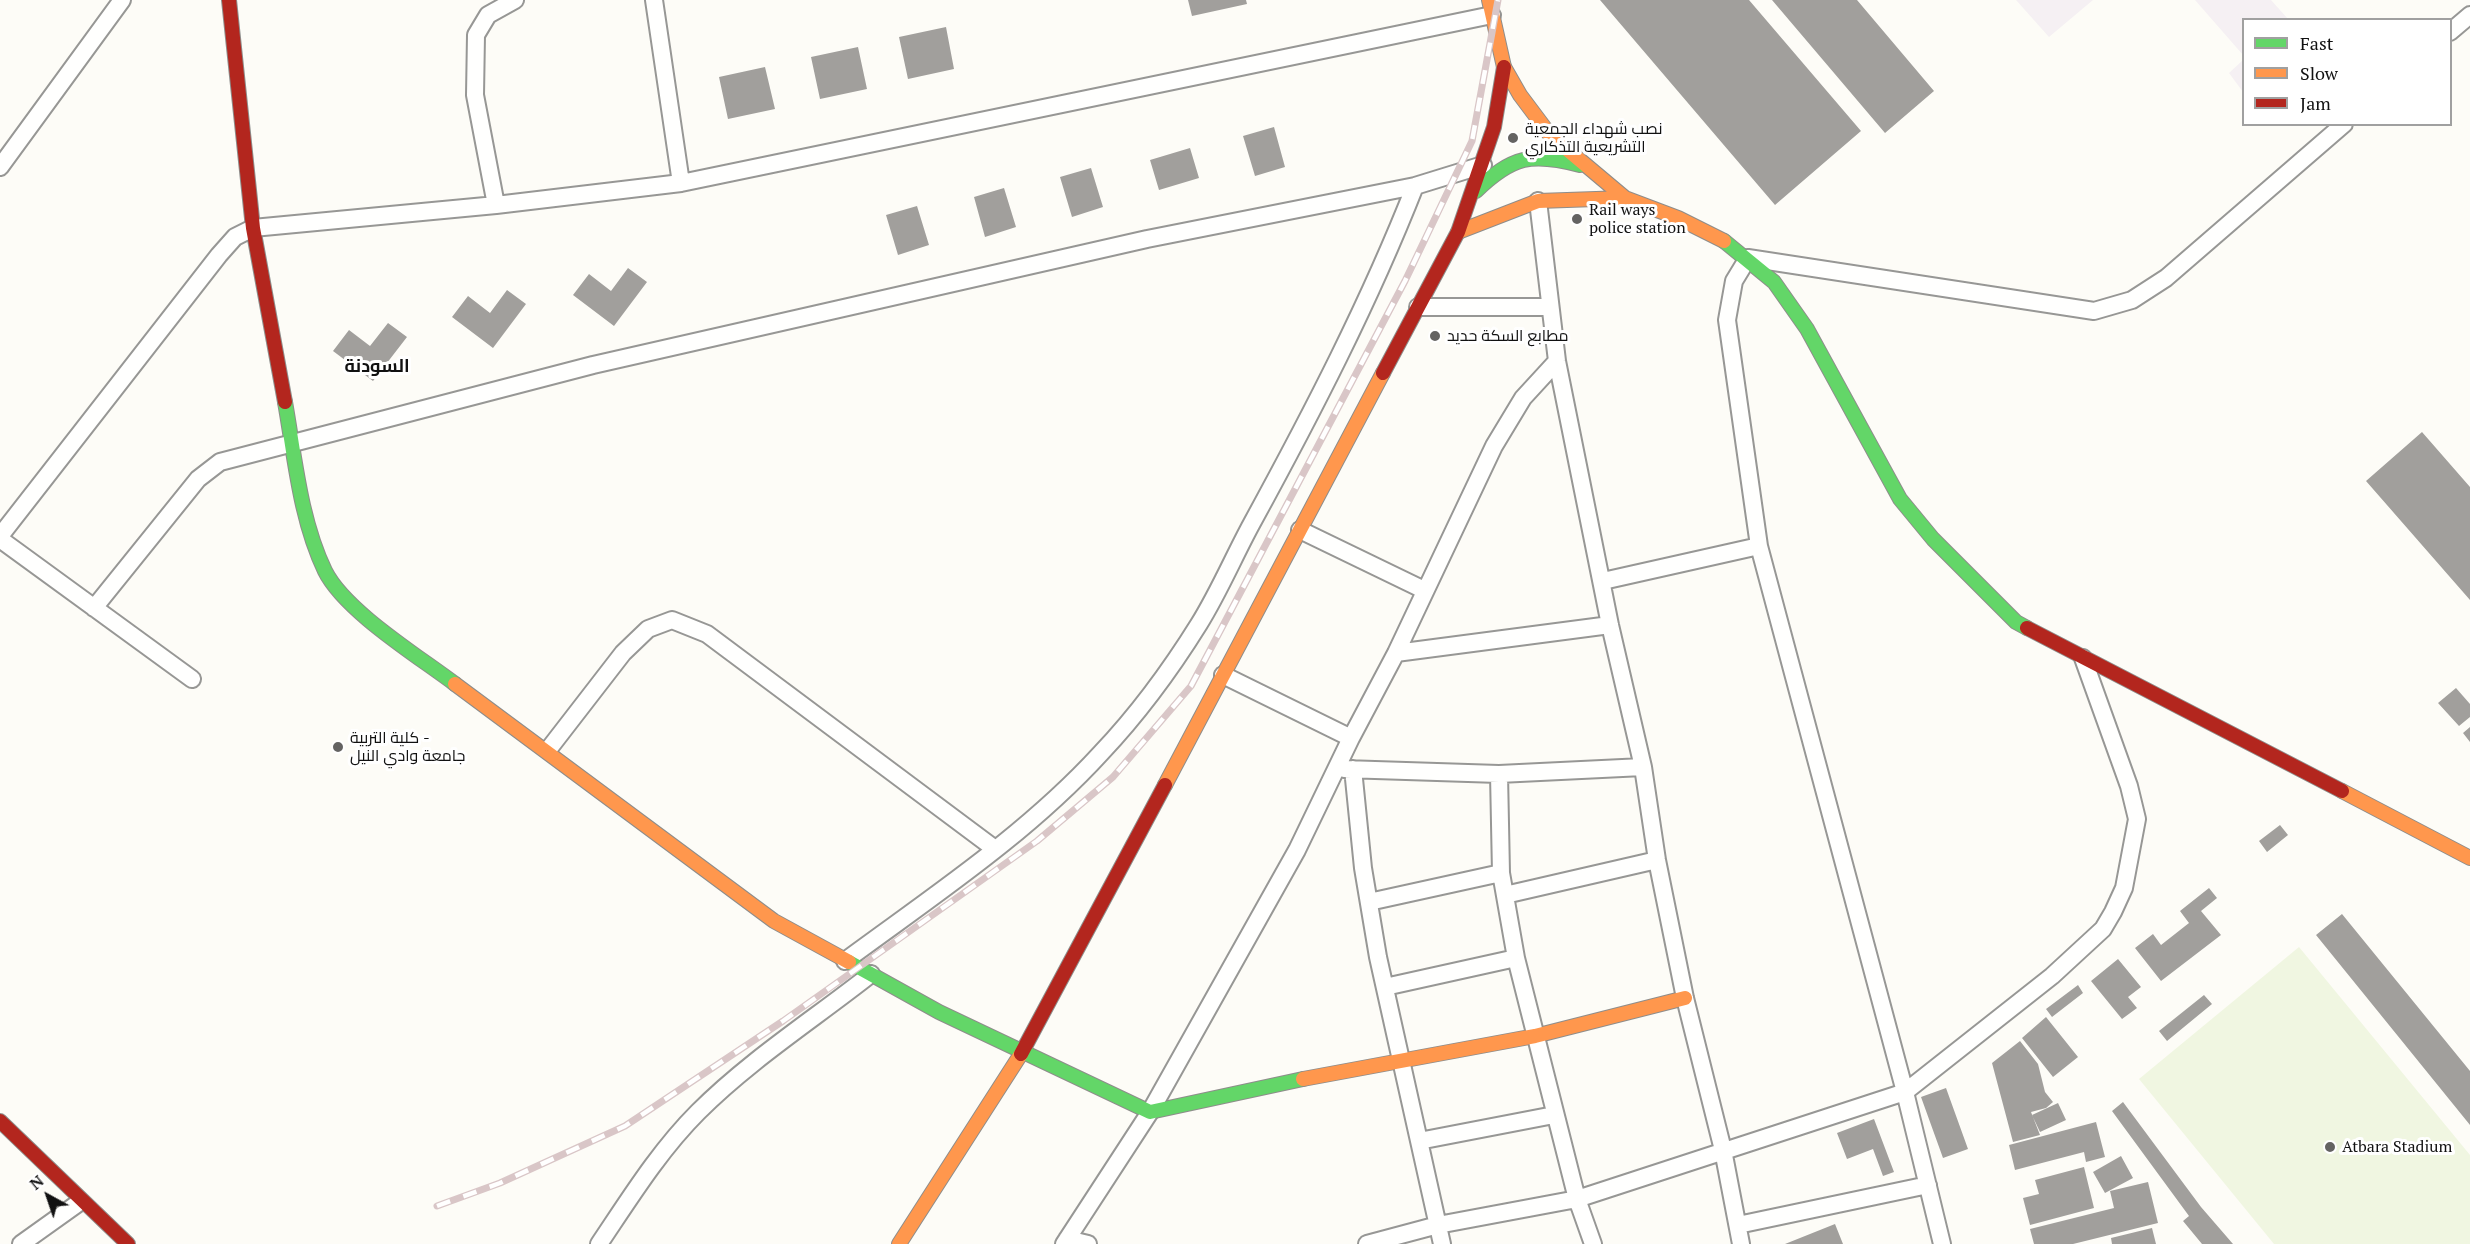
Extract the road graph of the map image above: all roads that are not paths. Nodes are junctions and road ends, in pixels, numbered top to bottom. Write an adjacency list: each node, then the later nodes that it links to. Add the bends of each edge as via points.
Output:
1 (122, 0): 12 (street)
2 (230, 0): 19 (street)
3 (515, 0): 18 (street, via 488,15 476,35 475,95)
4 (654, 0): 13 (street)
5 (1491, 8): 8 (street); 13 (street)
6 (2470, 15): 7 (street)
7 (2452, 31)
8 (1504, 68): 10 (street); 11 (street, via 1551,135)
9 (2342, 126): 21 (street, via 2166,278 2132,300 2094,311)
10 (1483, 165): 14 (street); 15 (street)
11 (1584, 166): 15 (street, via 1532,155 1496,171); 16 (street)
12 (0, 167)
13 (681, 183): 18 (street)
14 (1415, 186): 25 (street, via 1148,239 593,365); 42 (street, via 1359,320 1200,622 1154,690 1102,753)
15 (1474, 193): 20 (street)
16 (1625, 198): 17 (street); 21 (street, via 1721,239)
17 (1538, 201): 20 (street); 23 (street)
18 (496, 205): 19 (street)
19 (253, 228): 25 (street); 27 (street, via 235,237 219,255)
20 (1458, 232): 22 (street)
21 (1748, 258): 28 (street, via 1734,281 1727,320); 34 (street, via 1774,282 1807,329 1900,499 1933,539 2016,622)
22 (1418, 307): 23 (street); 26 (street)
23 (1549, 307): 24 (street)
24 (1557, 361): 29 (street); 30 (street, via 1523,398 1494,446)
25 (294, 443): 31 (street, via 220,462 208,470); 38 (street, via 306,516 326,572 359,612)
26 (1300, 530): 30 (street); 35 (street)
27 (0, 537): 31 (street)
28 (1759, 546): 29 (street); 56 (street)
29 (1603, 581): 32 (street)
30 (1424, 590): 33 (street)
31 (94, 608): 36 (street)
32 (1610, 625): 33 (street); 39 (street)
33 (1396, 652): 37 (street)
34 (2083, 658): 43 (street); 56 (street, via 2137,819 2124,888 2103,929 2080,952)
35 (1223, 675): 37 (street); 54 (street)
36 (192, 679)
37 (1350, 738): 40 (street)
38 (548, 750): 42 (street, via 623,653 648,628 672,620 707,634); 49 (street, via 774,921)
39 (1642, 767): 41 (street); 44 (street)
40 (1345, 769): 41 (street); 47 (street); 57 (street)
41 (1499, 774): 45 (street)
42 (995, 849): 49 (street)
43 (2470, 858)
44 (1657, 860): 46 (street); 52 (street)
45 (1501, 873): 46 (street); 47 (street)
46 (1505, 896): 48 (street)
47 (1369, 902): 51 (street)
48 (1516, 958): 51 (street); 53 (street)
49 (845, 961): 50 (street)
50 (871, 974): 54 (street, via 939,1012); 72 (street, via 698,1112 656,1159)
51 (1384, 987): 55 (street)
52 (1685, 998): 53 (street); 61 (street)
53 (1535, 1036): 55 (street); 58 (street)
54 (1024, 1050): 57 (street); 73 (street)
55 (1401, 1062): 57 (street, via 1258,1087); 60 (street)
56 (1905, 1092): 61 (street); 63 (street)
57 (1150, 1112): 69 (street)
58 (1554, 1115): 60 (street); 64 (street)
59 (0, 1121): 62 (street)
60 (1419, 1141): 66 (street)
61 (1723, 1150): 64 (street); 67 (street)
62 (50, 1169): 65 (street); 71 (street)
63 (1928, 1185): 67 (street); 79 (street)
64 (1577, 1199): 66 (street); 77 (street)
65 (77, 1204): 68 (street); 70 (street)
66 (1438, 1225): 75 (street); 76 (street)
67 (1738, 1225): 78 (street)
68 (103, 1239)
69 (1066, 1241): 74 (street)
70 (21, 1244)
71 (128, 1244)
72 (599, 1244)
73 (898, 1244)
74 (1088, 1244)
75 (1367, 1244)
76 (1442, 1244)
77 (1593, 1244)
78 (1741, 1244)
79 (1942, 1244)

